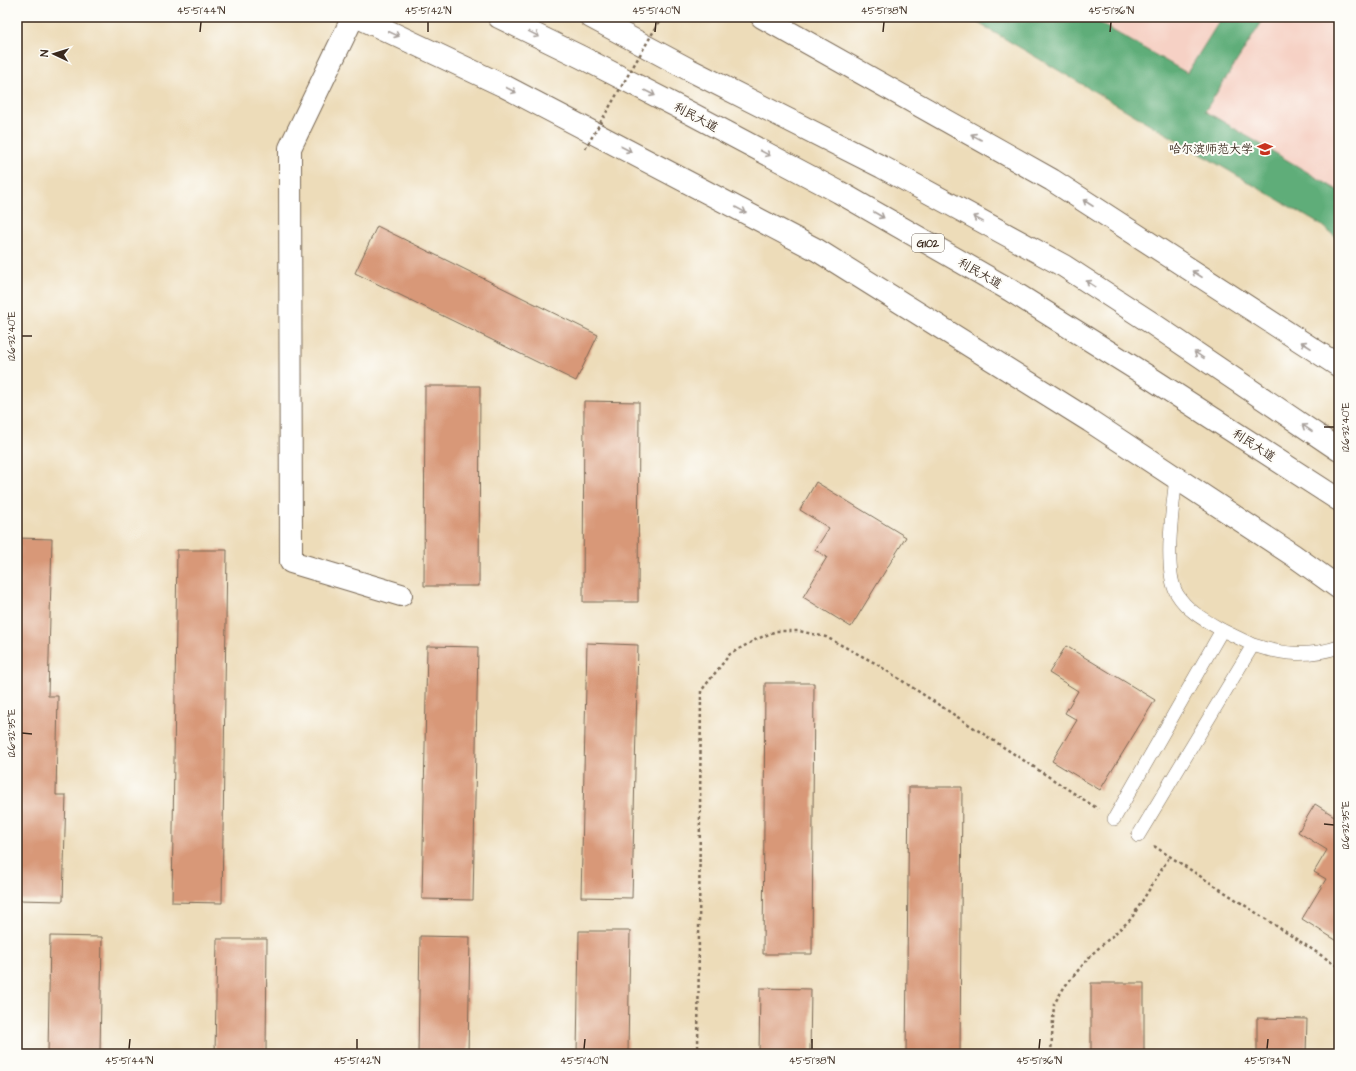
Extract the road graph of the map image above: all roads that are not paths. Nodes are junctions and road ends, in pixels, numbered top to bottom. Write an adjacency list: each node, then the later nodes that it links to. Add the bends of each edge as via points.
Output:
1 (353, 17): 11 (main road, via 290,148 291,562)
2 (358, 17): 8 (main road, one-way to 8, via 504,86 817,250 1090,421)
3 (499, 17): 9 (main road, 利民大道 / G102, one-way to 9, via 832,188 996,282)
4 (591, 17): 7 (main road, one-way to 4, via 1064,266 882,167)
5 (762, 17): 6 (main road, one-way to 5, via 1052,180)
6 (1339, 366)
7 (1339, 450)
8 (1176, 478): 10 (main road); 12 (lane, via 1172,513 1171,576 1177,594 1188,607)
9 (1339, 500)
10 (1339, 588)
11 (400, 595)
12 (1222, 630): 13 (lane); 15 (lane)
13 (1253, 645): 14 (lane, via 1289,654 1326,651); 16 (lane)
14 (1339, 647)
15 (1114, 820)
16 (1138, 836)

